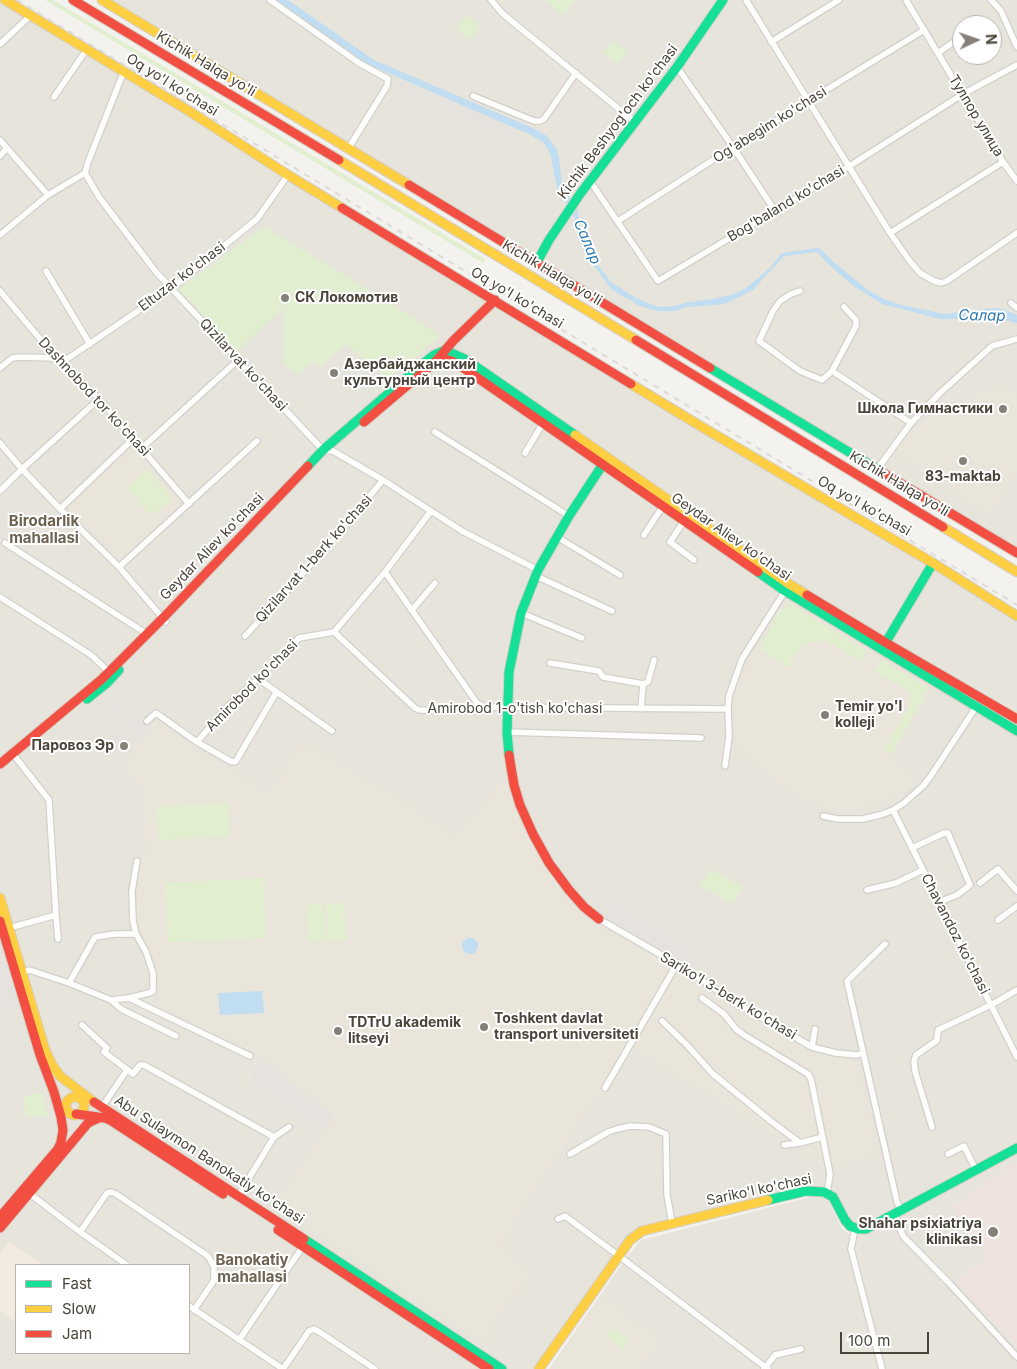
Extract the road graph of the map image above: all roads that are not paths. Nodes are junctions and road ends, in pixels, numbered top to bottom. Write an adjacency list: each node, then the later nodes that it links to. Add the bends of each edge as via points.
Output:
1 (5, 0): 11 (main road, Oq yo'l ko'chasi)
2 (73, 0): 47 (main road, Kichik Halqa yo'li)
3 (102, 0): 31 (main road, Kichik Halqa yo'li)
4 (270, 0): 31 (street, via 359,63 388,79 387,86)
5 (491, 0): 22 (street, via 503,14)
6 (723, 0): 20 (main road, Kichik Beshyog'och ko'chasi)
7 (746, 0): 13 (street)
8 (839, 0): 13 (street)
9 (906, 0): 12 (street, Тулпор улица)
10 (991, 0): 16 (street, via 1001,11)
11 (30, 16): 15 (street); 17 (main road, Oq yo'l ko'chasi)
12 (924, 30): 18 (street, Тулпор улица); 26 (street, Og'abegim ko'chasi)
13 (771, 42): 26 (street)
14 (952, 43): 18 (street)
15 (0, 44)
16 (1017, 47)
17 (87, 49): 21 (main road, Oq yo'l ko'chasi); 25 (street)
18 (938, 52): 23 (street, Тулпор улица)
19 (1017, 65): 23 (street, Bog'baland ko'chasi)
20 (677, 67): 27 (main road, Kichik Beshyog'och ko'chasi); 29 (street)
21 (124, 71): 35 (street); 36 (main road, Oq yo'l ko'chasi)
22 (576, 73): 24 (street, via 540,121); 27 (street)
23 (963, 94): 33 (street, Тулпор улица); 34 (street, Bog'baland ko'chasi)
24 (474, 96)
25 (54, 97)
26 (809, 101): 29 (street, Og'abegim ko'chasi); 34 (street)
27 (635, 122): 38 (main road, Kichik Beshyog'och ko'chasi)
28 (0, 140): 30 (street)
29 (733, 147): 40 (street); 41 (street, Og'abegim ko'chasi)
30 (7, 148): 32 (street); 39 (street)
31 (348, 149): 45 (main road, Kichik Halqa yo'li)
32 (0, 156)
33 (1003, 162): 37 (street, Тулпор улица); 42 (street)
34 (848, 167): 40 (street, Bog'baland ko'chasi); 42 (street)
35 (85, 173): 39 (street); 48 (street, Qizilarvat ko'chasi, via 99,197)
36 (288, 175): 48 (street, Eltuzar ko'chasi, via 257,219); 51 (main road, Oq yo'l ko'chasi)
37 (1017, 180)
38 (590, 181): 41 (street, Bog'baland ko'chasi); 45 (main road, Kichik Beshyog'och ko'chasi)
39 (48, 195): 44 (street)
40 (774, 211): 41 (street, Bog'baland ko'chasi, via 658,281)
41 (618, 221)
42 (890, 233): 43 (street, via 920,273 940,283)
43 (1017, 233)
44 (0, 235)
45 (537, 262): 47 (main road, Kichik Beshyog'och ko'chasi); 76 (main road, Kichik Halqa yo'li)
46 (46, 271): 56 (street)
47 (530, 275): 94 (main road, Kichik Halqa yo'li)
48 (172, 288): 56 (street, Eltuzar ko'chasi); 59 (street, Qizilarvat ko'chasi)
49 (0, 291): 58 (street, Dashnobod tor ko'chasi)
50 (800, 291): 63 (street, via 780,302 760,341 800,371 822,380)
51 (495, 300): 57 (main road, Geydar Aliev ko'chasi); 91 (main road, Oq yo'l ko'chasi)
52 (1010, 303): 54 (street)
53 (844, 307): 63 (street, via 856,320 856,326)
54 (1017, 308)
55 (1017, 339): 67 (street, via 992,346)
56 (90, 344): 61 (street, Eltuzar ko'chasi)
57 (445, 350): 60 (main road, Geydar Aliev ko'chasi); 64 (main road, Geydar Aliev ko'chasi, via 465,359); 73 (main road, Geydar Aliev ko'chasi, via 425,362)
58 (56, 358): 61 (street, Dashnobod tor ko'chasi); 62 (street, via 20,356)
59 (238, 360): 72 (street); 73 (street, Qizilarvat ko'chasi)
60 (436, 362): 64 (main road, Geydar Aliev ko'chasi, via 445,359 456,363); 73 (main road, Geydar Aliev ko'chasi)
61 (61, 363): 65 (street, Dashnobod tor ko'chasi)
62 (0, 368)
63 (832, 370): 67 (street)
64 (509, 395): 66 (main road, Geydar Aliev ko'chasi); 75 (main road, Geydar Aliev ko'chasi)
65 (99, 399): 69 (street, Dashnobod tor ko'chasi); 77 (street)
66 (543, 423): 74 (street); 75 (main road, Geydar Aliev ko'chasi)
67 (911, 423): 76 (street)
68 (436, 432): 84 (street)
69 (134, 438): 72 (street, Dashnobod tor ko'chasi); 82 (street)
70 (257, 440): 80 (street)
71 (0, 443): 77 (street)
72 (142, 448): 80 (street, Dashnobod tor ko'chasi)
73 (327, 450): 78 (street, Qizilarvat ko'chasi); 104 (main road, Geydar Aliev ko'chasi)
74 (525, 453)
75 (605, 461): 81 (main road, Geydar Aliev ko'chasi); 84 (main road); 98 (main road, Geydar Aliev ko'chasi)
76 (878, 468): 89 (main road, Kichik Halqa yo'li)
77 (22, 469): 79 (street); 82 (street)
78 (383, 480): 83 (street, Qizilarvat ko'chasi); 107 (street, Qizilarvat 1-berk ko'chasi, via 329,545)
79 (0, 491)
80 (189, 504): 92 (street)
81 (662, 506): 85 (main road, Geydar Aliev ko'chasi); 86 (street)
82 (60, 509): 92 (street)
83 (431, 511): 93 (street); 95 (street, Qizilarvat ko'chasi)
84 (569, 516): 87 (main road)
85 (684, 521): 90 (street, via 670,542); 98 (main road, Geydar Aliev ko'chasi)
86 (644, 535)
87 (557, 537): 95 (main road); 96 (street)
88 (5, 543): 106 (street)
89 (1017, 553)
90 (694, 560)
91 (933, 563): 103 (main road, Oq yo'l ko'chasi); 109 (main road)
92 (119, 567): 104 (street)
93 (384, 572): 100 (street); 105 (street)
94 (1017, 572)
95 (537, 573): 101 (street, Qizilarvat ko'chasi); 102 (main road)
96 (620, 575)
97 (435, 583): 100 (street)
98 (787, 587): 109 (main road, Geydar Aliev ko'chasi); 122 (street, via 742,659 728,696)
99 (0, 597): 112 (street, via 91,655)
100 (412, 610): 119 (street, via 477,703)
101 (612, 611)
102 (521, 613): 108 (street); 120 (main road, via 511,660)
103 (1017, 616)
104 (164, 620): 106 (main road, Geydar Aliev ko'chasi); 114 (main road, Geydar Aliev ko'chasi)
105 (334, 632): 113 (street, Amirobod ko'chasi, via 299,638); 119 (street, Amirobod 1-o'tish ko'chasi, via 417,710 473,711)
106 (147, 634): 112 (main road, Geydar Aliev ko'chasi)
107 (245, 636)
108 (582, 638)
109 (884, 646): 117 (main road, Geydar Aliev ko'chasi); 118 (main road, Geydar Aliev ko'chasi)
110 (654, 660): 115 (street, via 648,682)
111 (550, 663): 115 (street, via 599,671 603,677)
112 (110, 672): 114 (main road, Geydar Aliev ko'chasi)
113 (257, 678): 116 (street); 129 (street, Amirobod ko'chasi)
114 (104, 681): 130 (main road, Geydar Aliev ko'chasi)
115 (643, 684): 121 (street)
116 (276, 693): 125 (street); 129 (street, via 236,761 230,761)
117 (982, 699): 118 (main road); 123 (main road, Geydar Aliev ko'chasi)
118 (976, 707): 126 (main road, Geydar Aliev ko'chasi); 134 (street, via 930,777)
119 (484, 708): 120 (street, Amirobod 1-o'tish ko'chasi)
120 (508, 708): 121 (street, Amirobod 1-o'tish ko'chasi); 127 (main road)
121 (641, 709): 122 (street, Amirobod 1-o'tish ko'chasi)
122 (728, 709): 132 (street)
123 (1017, 719)
124 (147, 721): 129 (street, via 156,713)
125 (332, 731)
126 (1017, 731)
127 (507, 732): 128 (street); 146 (main road, via 514,785 533,834 579,902)
128 (701, 738)
129 (197, 742)
130 (14, 756): 131 (main road, Geydar Aliev ko'chasi); 133 (main road, Geydar Aliev ko'chasi); 145 (street, via 49,800)
131 (0, 764)
132 (725, 766)
133 (0, 770)
134 (893, 810): 135 (street, via 863,819); 136 (street, Chavandoz ko'chasi)
135 (824, 816)
136 (912, 848): 138 (street, Chavandoz ko'chasi); 143 (street, via 948,833 970,884 957,895)
137 (138, 861): 150 (street, via 132,891)
138 (923, 870): 140 (street, via 896,883); 143 (street, Chavandoz ko'chasi)
139 (980, 883): 141 (street, via 998,869)
140 (867, 890)
141 (1017, 891)
142 (0, 898): 149 (main road, Abu Sulaymon Banokatiy ko'chasi)
143 (939, 902): 160 (street, Chavandoz ko'chasi)
144 (1017, 906): 147 (street)
145 (56, 915): 149 (street); 151 (street)
146 (599, 919): 153 (street, Sariko'l 3-berk ko'chasi)
147 (998, 920)
148 (0, 921): 154 (main road, Abu Sulaymon Banokatiy ko'chasi)
149 (9, 928): 154 (main road, Abu Sulaymon Banokatiy ko'chasi)
150 (136, 934): 155 (street, via 95,938); 157 (street, via 153,973 153,991)
151 (58, 939)
152 (885, 944): 166 (street, via 847,981)
153 (677, 964): 165 (street, Sariko'l 3-berk ko'chasi); 171 (street)
154 (19, 973): 155 (street, via 29,970); 170 (main road, Abu Sulaymon Banokatiy ko'chasi, via 45,1050 60,1076); 172 (main road, Abu Sulaymon Banokatiy ko'chasi, via 40,1055)
155 (69, 983): 159 (street)
156 (1017, 990): 160 (street)
157 (129, 998): 159 (street); 167 (street)
158 (702, 998): 183 (street, via 724,1014 736,1029 808,1074)
159 (111, 1000): 164 (street, via 121,1009)
160 (991, 1005): 168 (street, Chavandoz ko'chasi); 180 (street, via 938,1030 938,1039 916,1055 916,1072)
161 (662, 1020): 184 (street, via 713,1074)
162 (82, 1025): 169 (street, via 107,1048 104,1052)
163 (815, 1029): 165 (street)
164 (176, 1036)
165 (812, 1048): 166 (street, Sariko'l 3-berk ko'chasi, via 856,1055)
166 (863, 1053): 194 (street)
167 (250, 1056)
168 (1017, 1057)
169 (127, 1070): 176 (street); 182 (street, via 133,1074 140,1065 144,1066)
170 (71, 1085): 173 (main road); 174 (main road, Abu Sulaymon Banokatiy ko'chasi)
171 (605, 1088)
172 (54, 1092): 175 (main road); 179 (main road, Abu Sulaymon Banokatiy ko'chasi)
173 (80, 1099): 174 (main road); 175 (main road, via 71,1098); 177 (main road, via 84,1103)
174 (93, 1101): 176 (main road, Abu Sulaymon Banokatiy ko'chasi)
175 (67, 1107): 177 (main road, via 71,1113); 179 (main road)
176 (102, 1107): 193 (main road, Abu Sulaymon Banokatiy ko'chasi)
177 (80, 1113): 178 (main road, Abu Sulaymon Banokatiy ko'chasi); 187 (main road, via 76,1132)
178 (105, 1118): 187 (main road, via 88,1123); 201 (main road, Abu Sulaymon Banokatiy ko'chasi)
179 (62, 1122): 187 (main road, Abu Sulaymon Banokatiy ko'chasi)
180 (932, 1127)
181 (289, 1128): 182 (street)
182 (274, 1137): 193 (street)
183 (823, 1137): 184 (street); 192 (street, via 830,1174)
184 (800, 1143): 185 (street)
185 (784, 1145)
186 (1017, 1148): 190 (main road)
187 (58, 1154): 191 (main road)
188 (570, 1154): 197 (street, via 608,1132 630,1126 649,1127 666,1134 667,1195)
189 (948, 1154): 190 (street, via 964,1146)
190 (976, 1170): 194 (main road)
191 (26, 1191): 195 (main road); 198 (main road); 200 (street)
192 (827, 1193): 197 (main road, Sariko'l ko'chasi, via 806,1192); 199 (main road, Sariko'l ko'chasi, via 835,1200 846,1222)
193 (238, 1196): 201 (main road, Abu Sulaymon Banokatiy ko'chasi)
194 (898, 1212): 199 (main road, via 868,1228); 207 (street, via 903,1236)
195 (0, 1217)
196 (558, 1219): 202 (street, via 565,1216)
197 (672, 1223): 202 (main road, Sariko'l ko'chasi, via 638,1234)
198 (0, 1228)
199 (855, 1228): 214 (street, via 851,1249)
200 (80, 1232): 203 (street); 204 (street, via 111,1192 208,1256 214,1267 213,1282)
201 (305, 1244): 205 (street); 211 (main road, Abu Sulaymon Banokatiy ko'chasi); 212 (main road, Abu Sulaymon Banokatiy ko'chasi)
202 (619, 1256): 208 (street); 213 (main road, Sariko'l ko'chasi)
203 (127, 1264)
204 (192, 1308): 205 (street)
205 (239, 1340): 209 (street)
206 (801, 1349): 208 (street, via 776,1355)
207 (1017, 1357)
208 (766, 1368)
209 (283, 1369): 210 (street, via 309,1331 314,1329)
210 (375, 1369)
211 (489, 1369)
212 (502, 1369)
213 (539, 1369)
214 (882, 1369)

